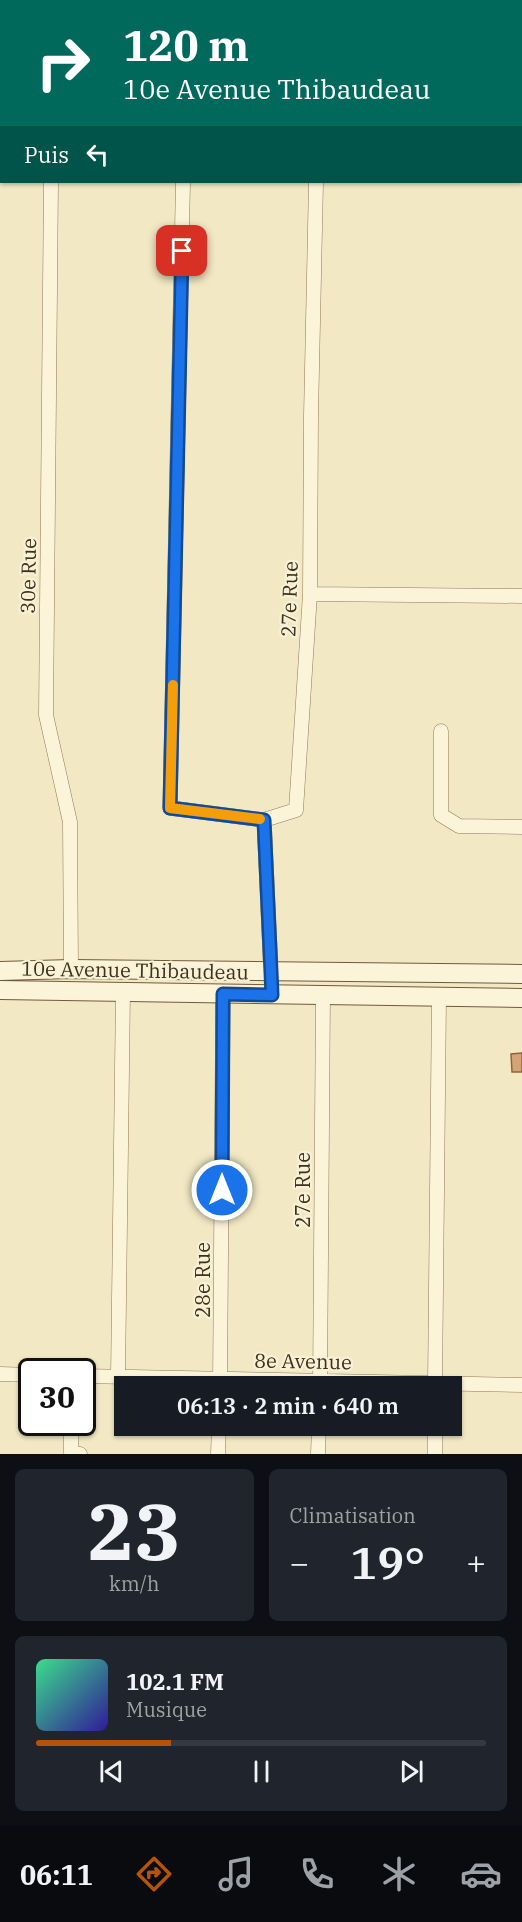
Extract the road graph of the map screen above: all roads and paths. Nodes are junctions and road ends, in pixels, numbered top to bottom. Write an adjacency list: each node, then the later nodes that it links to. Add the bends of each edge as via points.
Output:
1 (51, 183): 9 (street, 30e Rue, via 46,715 70,822)
2 (183, 183): 7 (street, via 170,808)
3 (316, 183): 4 (street, 27e Rue)
4 (310, 594): 5 (street); 7 (street, 27e Rue, via 296,810)
5 (522, 596)
6 (441, 730): 8 (street, via 441,815 459,826)
7 (264, 820): 11 (street)
8 (522, 827)
9 (71, 969): 10 (street, 10e Avenue Thibaudeau); 11 (street, 10e Avenue Thibaudeau)
10 (0, 971)
11 (271, 972): 12 (street, 10e Avenue Thibaudeau); 16 (street)
12 (522, 974)
13 (0, 990): 14 (street, 10e Avenue Thibaudeau)
14 (123, 992): 15 (street, 10e Avenue Thibaudeau); 23 (street)
15 (223, 994): 16 (street, 10e Avenue Thibaudeau); 24 (street, 28e Rue)
16 (272, 995): 17 (street, 10e Avenue Thibaudeau)
17 (323, 995): 18 (street, 10e Avenue Thibaudeau); 25 (street, 27e Rue)
18 (439, 997): 19 (street, 10e Avenue Thibaudeau); 26 (street)
19 (522, 998)
20 (0, 1374): 21 (street)
21 (18, 1375)
22 (96, 1376): 27 (street, 8e Avenue)
23 (118, 1376)
24 (220, 1376)
25 (320, 1376)
26 (435, 1376)
27 (114, 1377)
28 (462, 1385): 29 (street, 8e Avenue)
29 (522, 1385)
30 (71, 1436): 34 (street)
31 (219, 1436): 35 (street)
32 (319, 1436): 36 (street)
33 (435, 1436): 37 (street)
34 (72, 1453)
35 (218, 1454)
36 (318, 1454)
37 (435, 1454)

